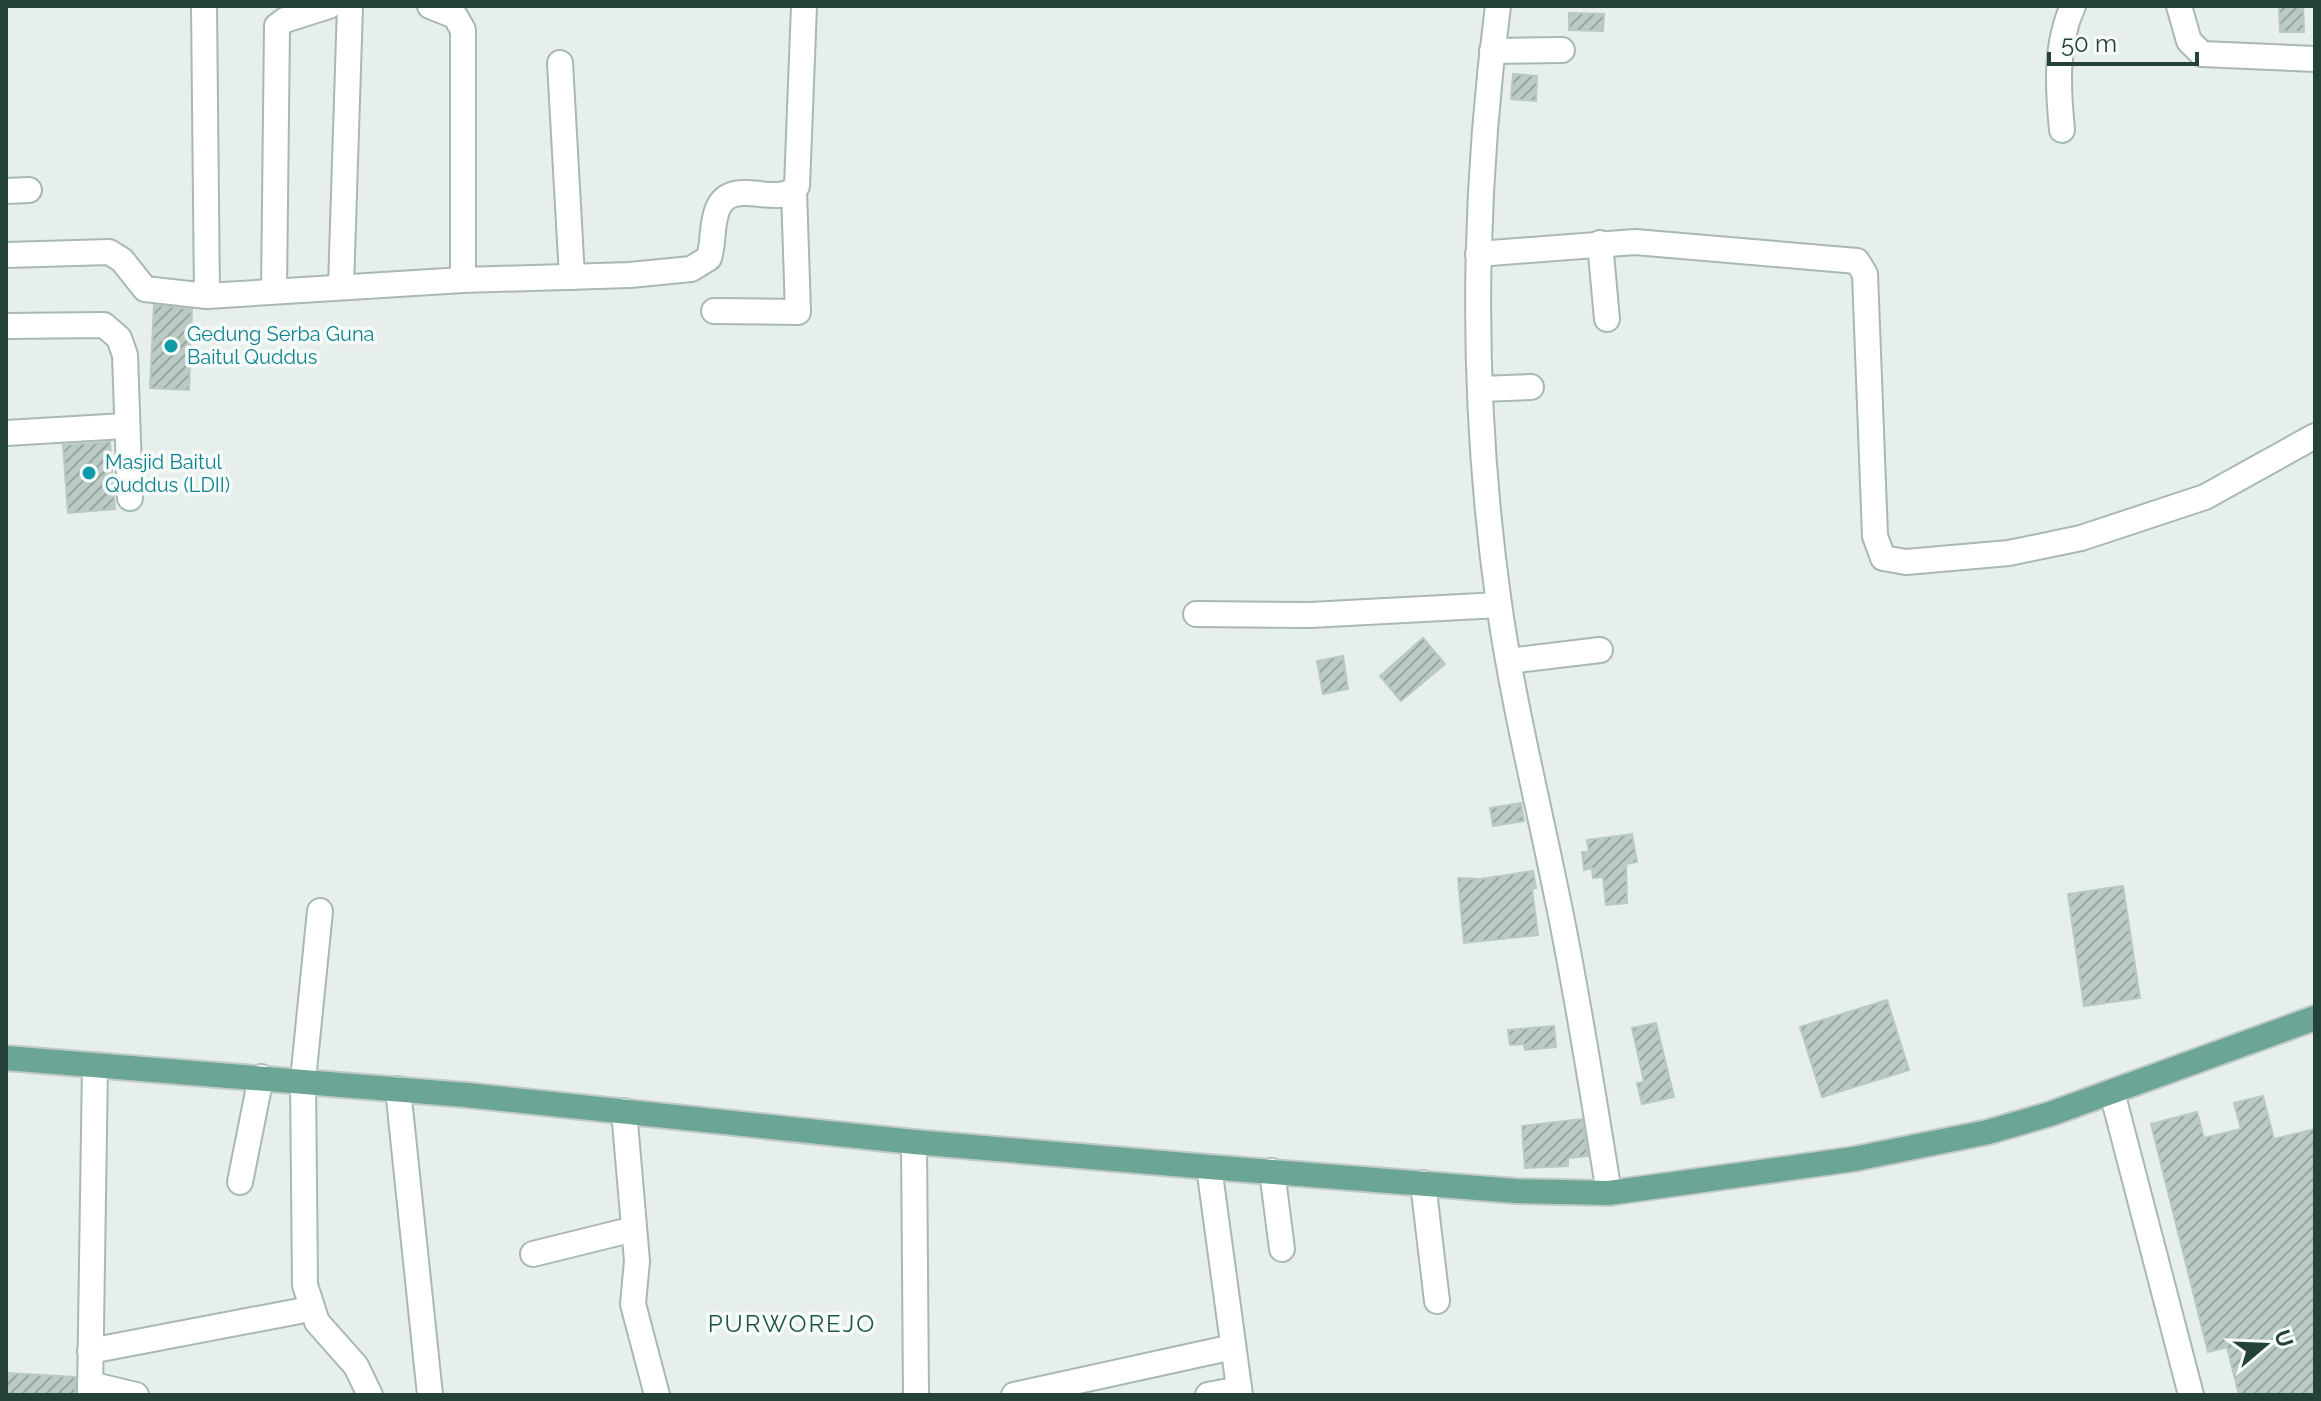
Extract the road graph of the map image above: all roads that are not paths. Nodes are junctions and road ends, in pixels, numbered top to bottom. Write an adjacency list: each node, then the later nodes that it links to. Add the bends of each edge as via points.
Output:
1 (204, 6): 22 (street)
2 (329, 6): 21 (street, via 277,26)
3 (350, 6): 20 (street)
4 (433, 6): 19 (street, via 458,18 463,30)
5 (804, 6): 14 (street, via 801,170)
6 (1498, 6): 10 (street)
7 (2073, 6): 13 (street, via 2059,71)
8 (2179, 6): 11 (street, via 2189,41 2202,54)
9 (1562, 50): 10 (street)
10 (1492, 51): 16 (street)
11 (2315, 59)
12 (560, 63): 18 (street)
13 (2062, 130)
14 (794, 191): 18 (street, via 727,198 717,209 709,258 697,267); 23 (street, via 798,312)
15 (1600, 243): 16 (street); 24 (street); 30 (street, via 1848,258 1860,264 1865,274 1875,536 1879,553 1888,561 2009,553 2094,534 2205,497)
16 (1478, 254): 27 (street)
17 (6, 255): 22 (street, via 109,252 145,289)
18 (572, 277): 19 (street)
19 (463, 280): 20 (street)
20 (341, 287): 21 (street)
21 (274, 291): 22 (street)
22 (207, 296)
23 (714, 311)
24 (1607, 319)
25 (6, 326): 28 (street, via 96,324 113,331 125,355)
26 (1531, 387): 27 (street)
27 (1480, 389): 32 (street)
28 (125, 426): 29 (street); 31 (street)
29 (6, 433)
30 (2315, 436)
31 (130, 498)
32 (1499, 605): 33 (street, via 1310,615); 35 (street)
33 (1196, 614)
34 (1600, 650): 35 (street)
35 (1509, 661): 50 (street, via 1559,903)
36 (320, 911): 41 (street)
37 (2315, 1018): 43 (main road)
38 (6, 1058): 39 (main road)
39 (95, 1065): 40 (main road); 57 (street)
40 (261, 1077): 41 (main road); 48 (street)
41 (303, 1080): 42 (main road); 55 (street, via 304,1261)
42 (398, 1089): 44 (main road); 62 (street)
43 (2112, 1092): 50 (main road, via 1926,1147); 67 (street)
44 (624, 1111): 45 (main road); 51 (street)
45 (914, 1142): 46 (main road); 64 (street)
46 (1209, 1167): 47 (main road); 56 (street)
47 (1272, 1171): 49 (main road); 52 (street)
48 (240, 1182)
49 (1423, 1183): 50 (main road); 54 (street)
50 (1609, 1193)
51 (634, 1229): 53 (street); 63 (street, via 633,1304)
52 (1282, 1249)
53 (533, 1254)
54 (1437, 1301)
55 (310, 1309): 57 (street); 61 (street, via 356,1366)
56 (1233, 1347): 59 (street); 65 (street)
57 (90, 1351): 58 (street)
58 (90, 1390): 60 (street)
59 (1240, 1392): 66 (street)
60 (136, 1395)
61 (370, 1395)
62 (430, 1395)
63 (657, 1395)
64 (916, 1395)
65 (1014, 1395)
66 (1208, 1395)
67 (2191, 1395)

